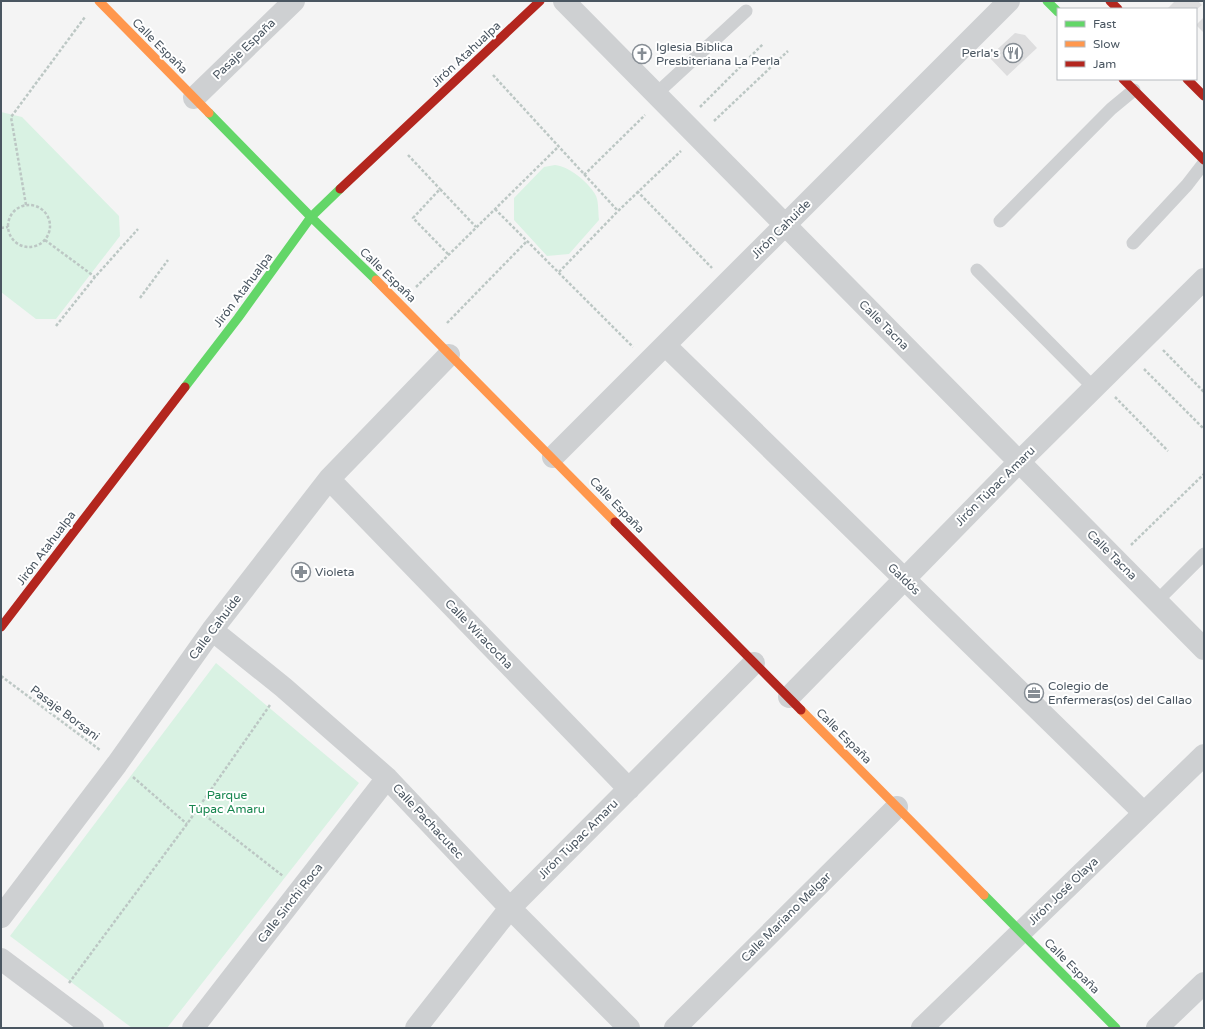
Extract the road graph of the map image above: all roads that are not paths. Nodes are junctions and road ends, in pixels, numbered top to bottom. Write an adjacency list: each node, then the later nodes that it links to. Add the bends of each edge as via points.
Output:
1 (99, 1): 14 (street, Calle España)
2 (294, 1): 14 (street, Pasaje España)
3 (540, 1): 17 (street, Jirón Atahualpa)
4 (564, 1): 12 (street, Calle Tacna)
5 (1009, 1): 19 (street, Jirón Cahuide)
6 (1047, 1): 8 (street)
7 (746, 11): 12 (lane)
8 (1057, 11)
9 (1124, 80): 11 (street)
10 (1188, 80): 13 (street)
11 (1134, 90): 15 (street); 18 (lane, via 1111,109)
12 (658, 96): 19 (street, Calle Tacna)
13 (1204, 96)
14 (194, 98): 17 (street, Calle España)
15 (1204, 160)
16 (1204, 163): 20 (lane)
17 (311, 217): 24 (street, Calle España, via 400,303); 32 (street, Jirón Atahualpa, via 238,318)
18 (1000, 221)
19 (785, 225): 23 (street, Jirón Cahuide); 27 (street, Calle Tacna)
20 (1133, 243)
21 (977, 270): 25 (lane)
22 (1204, 279): 25 (street, Jirón Túpac Amaru)
23 (665, 345): 26 (street, Jirón Cahuide); 30 (street, Galdós)
24 (449, 355): 26 (street, Calle España); 28 (street, Calle Cahuide)
25 (1097, 385): 27 (street, Jirón Túpac Amaru)
26 (553, 457): 35 (street, Calle España)
27 (1019, 462): 30 (street, Jirón Túpac Amaru); 31 (street, Calle Tacna)
28 (328, 479): 33 (street, Calle Cahuide); 39 (street, Calle Wiracocha)
29 (1204, 554): 31 (lane)
30 (904, 578): 36 (street, Jirón Túpac Amaru); 41 (street, Galdós)
31 (1157, 601): 34 (street, Calle Tacna)
32 (3, 620)
33 (212, 630): 38 (street, Calle Pachacutec, via 283,687); 43 (street, Calle Cahuide, via 117,764)
34 (1204, 649)
35 (754, 662): 36 (street, Calle España); 39 (street, Jirón Túpac Amaru)
36 (789, 697): 40 (street, Calle España)
37 (1204, 755): 41 (street, Jirón José Olaya)
38 (387, 778): 42 (street, Calle Pachacutec); 48 (street, Calle Sinchi Roca)
39 (629, 789): 42 (street, Jirón Túpac Amaru)
40 (897, 807): 44 (street, Calle España); 51 (street, Calle Mariano Melgar)
41 (1144, 813): 44 (street, Jirón José Olaya)
42 (510, 908): 49 (street, Jirón Túpac Amaru); 50 (street, Calle Pachacutec)
43 (1, 917)
44 (1021, 932): 52 (street, Jirón José Olaya); 53 (street, Calle España)
45 (1, 959): 47 (street)
46 (1204, 983): 54 (street)
47 (93, 1028)
48 (193, 1028)
49 (416, 1028)
50 (629, 1028)
51 (675, 1028)
52 (922, 1028)
53 (1116, 1028)
54 (1157, 1028)

